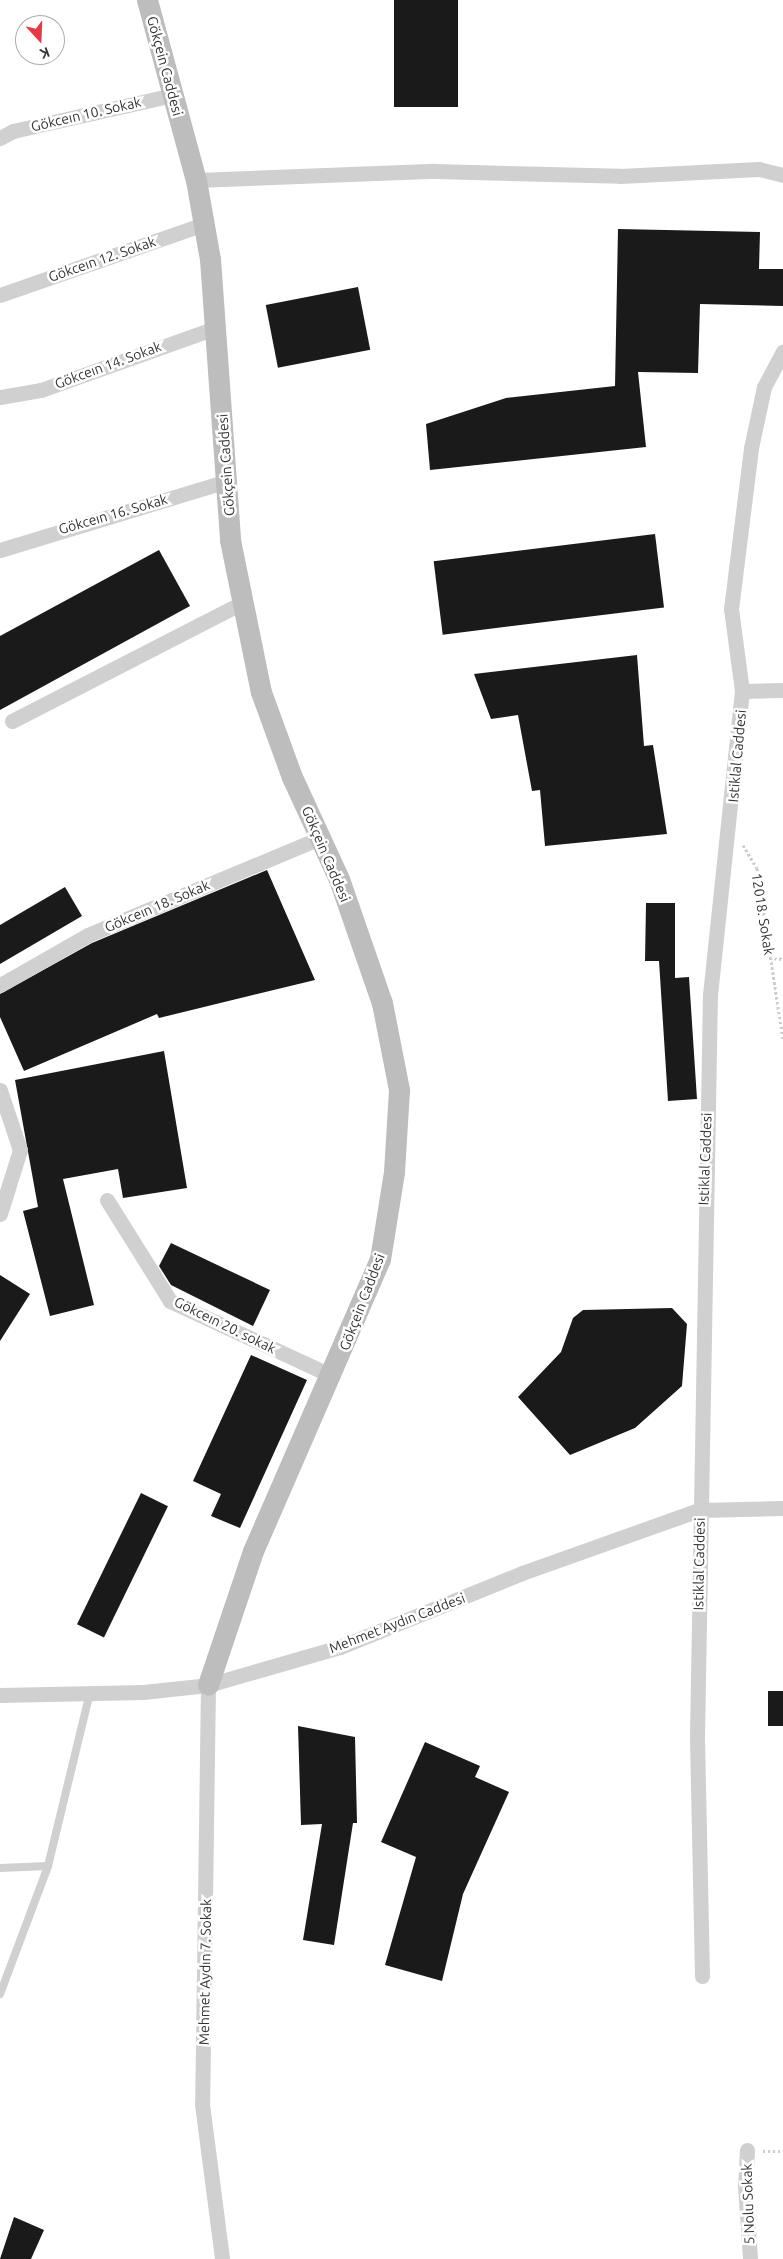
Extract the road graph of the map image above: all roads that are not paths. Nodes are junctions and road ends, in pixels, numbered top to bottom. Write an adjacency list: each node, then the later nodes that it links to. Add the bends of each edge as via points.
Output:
1 (147, 0): 2 (street, Gökçein Caddesi)
2 (173, 95): 3 (street, Gökceın 10. Sokak, via 13,131); 5 (street, Gökçein Caddesi)
3 (0, 138)
4 (783, 175): 5 (street, via 759,169 620,176 435,171)
5 (196, 180): 6 (street, Gökçein Caddesi)
6 (204, 224): 7 (street, Gökceın 12. Sokak); 8 (street, Gökçein Caddesi)
7 (0, 295)
8 (215, 328): 10 (street, Gökceın 14. Sokak, via 41,390); 11 (street, Gökçein Caddesi)
9 (783, 352): 15 (street, Istiklal Caddesi, via 764,387 750,448 731,608)
10 (0, 397)
11 (227, 481): 12 (street, Gökceın 16. Sokak); 13 (street, Gökçein Caddesi, via 230,540)
12 (0, 550)
13 (242, 603): 16 (street); 17 (street, Gökçein Caddesi, via 261,692)
14 (783, 690): 15 (street)
15 (742, 691): 24 (street, Istiklal Caddesi, via 710,995)
16 (12, 721)
17 (320, 838): 18 (street, Gökceın 18. Sokak, via 88,935); 22 (street, Gökçein Caddesi, via 382,1003 399,1090 394,1172 380,1259)
18 (0, 986)
19 (0, 1090): 21 (street, via 20,1150)
20 (107, 1200): 22 (street, Gökceın 20. sokak, via 170,1301)
21 (0, 1214)
22 (332, 1376): 25 (street, Gökçein Caddesi, via 253,1551)
23 (783, 1508): 24 (street, Mehmet Aydın Caddesi)
24 (699, 1510): 25 (street, Mehmet Aydın Caddesi, via 522,1573 340,1647); 30 (street, Istiklal Caddesi, via 698,1909)
25 (208, 1684): 26 (street, Mehmet Aydın Caddesi); 33 (street, Mehmet Aydın 7. Sokak, via 202,2104)
26 (90, 1693): 27 (street, Mehmet Aydın Caddesi); 28 (lane)
27 (0, 1695)
28 (48, 1866): 29 (lane); 31 (lane)
29 (0, 1868)
30 (702, 1976)
31 (0, 1994)
32 (747, 2150): 34 (street, 5 Nolu Sokak, via 744,2185)
33 (222, 2259)
34 (750, 2259)

